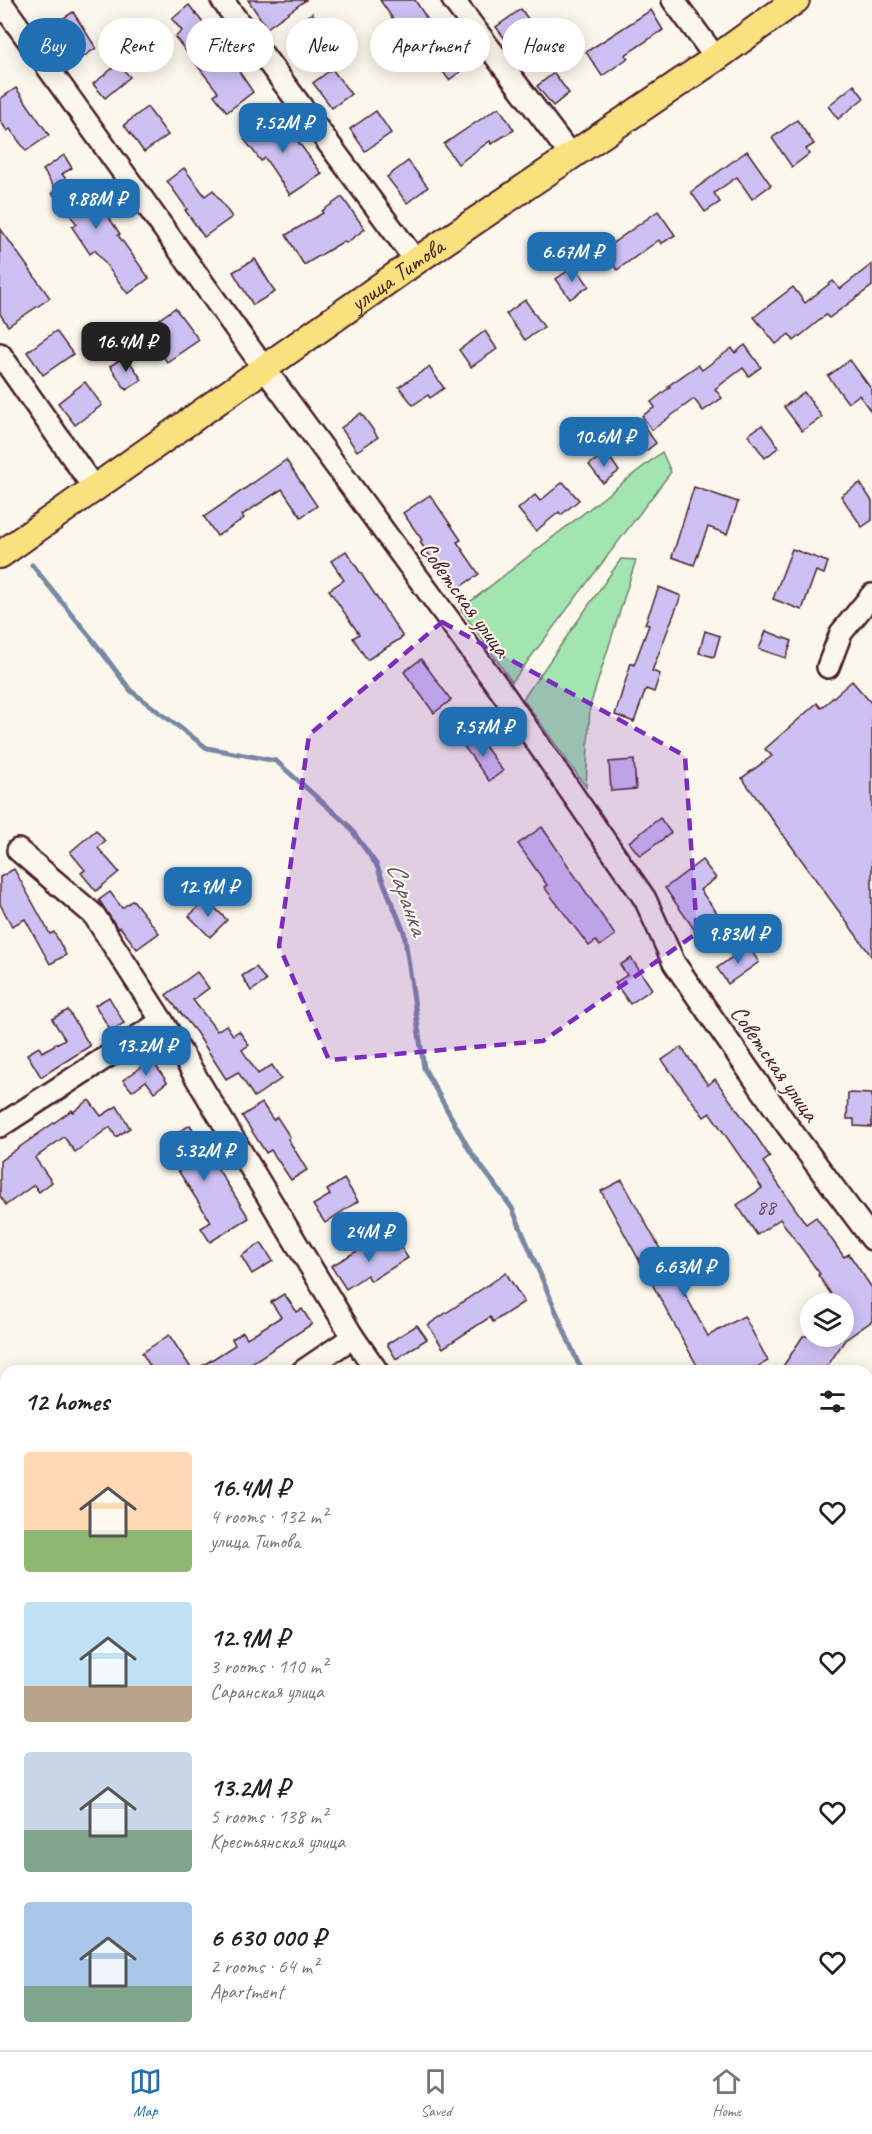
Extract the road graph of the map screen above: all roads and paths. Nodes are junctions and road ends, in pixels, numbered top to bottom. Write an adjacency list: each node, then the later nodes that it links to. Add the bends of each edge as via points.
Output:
1 (222, 0): 8 (street)
2 (453, 0): 7 (street)
3 (673, 0): 6 (street)
4 (796, 0): 6 (main road, улица Титова)
5 (0, 1): 10 (street, Советская улица)
6 (717, 58): 7 (main road, улица Титова)
7 (572, 156): 8 (main road, улица Титова)
8 (416, 261): 10 (main road, улица Титова)
9 (0, 354): 11 (street)
10 (264, 368): 11 (main road, улица Титова); 18 (street, Советская улица, via 502,692 645,899 674,963)
11 (94, 488): 12 (main road, улица Титова)
12 (0, 555)
13 (872, 595): 14 (street, via 841,633)
14 (828, 667)
15 (18, 850): 16 (street, via 94,915)
16 (162, 1021): 17 (street); 19 (street)
17 (0, 1126)
18 (872, 1239)
19 (353, 1337): 20 (street); 21 (street)
20 (312, 1365)
21 (373, 1365)

